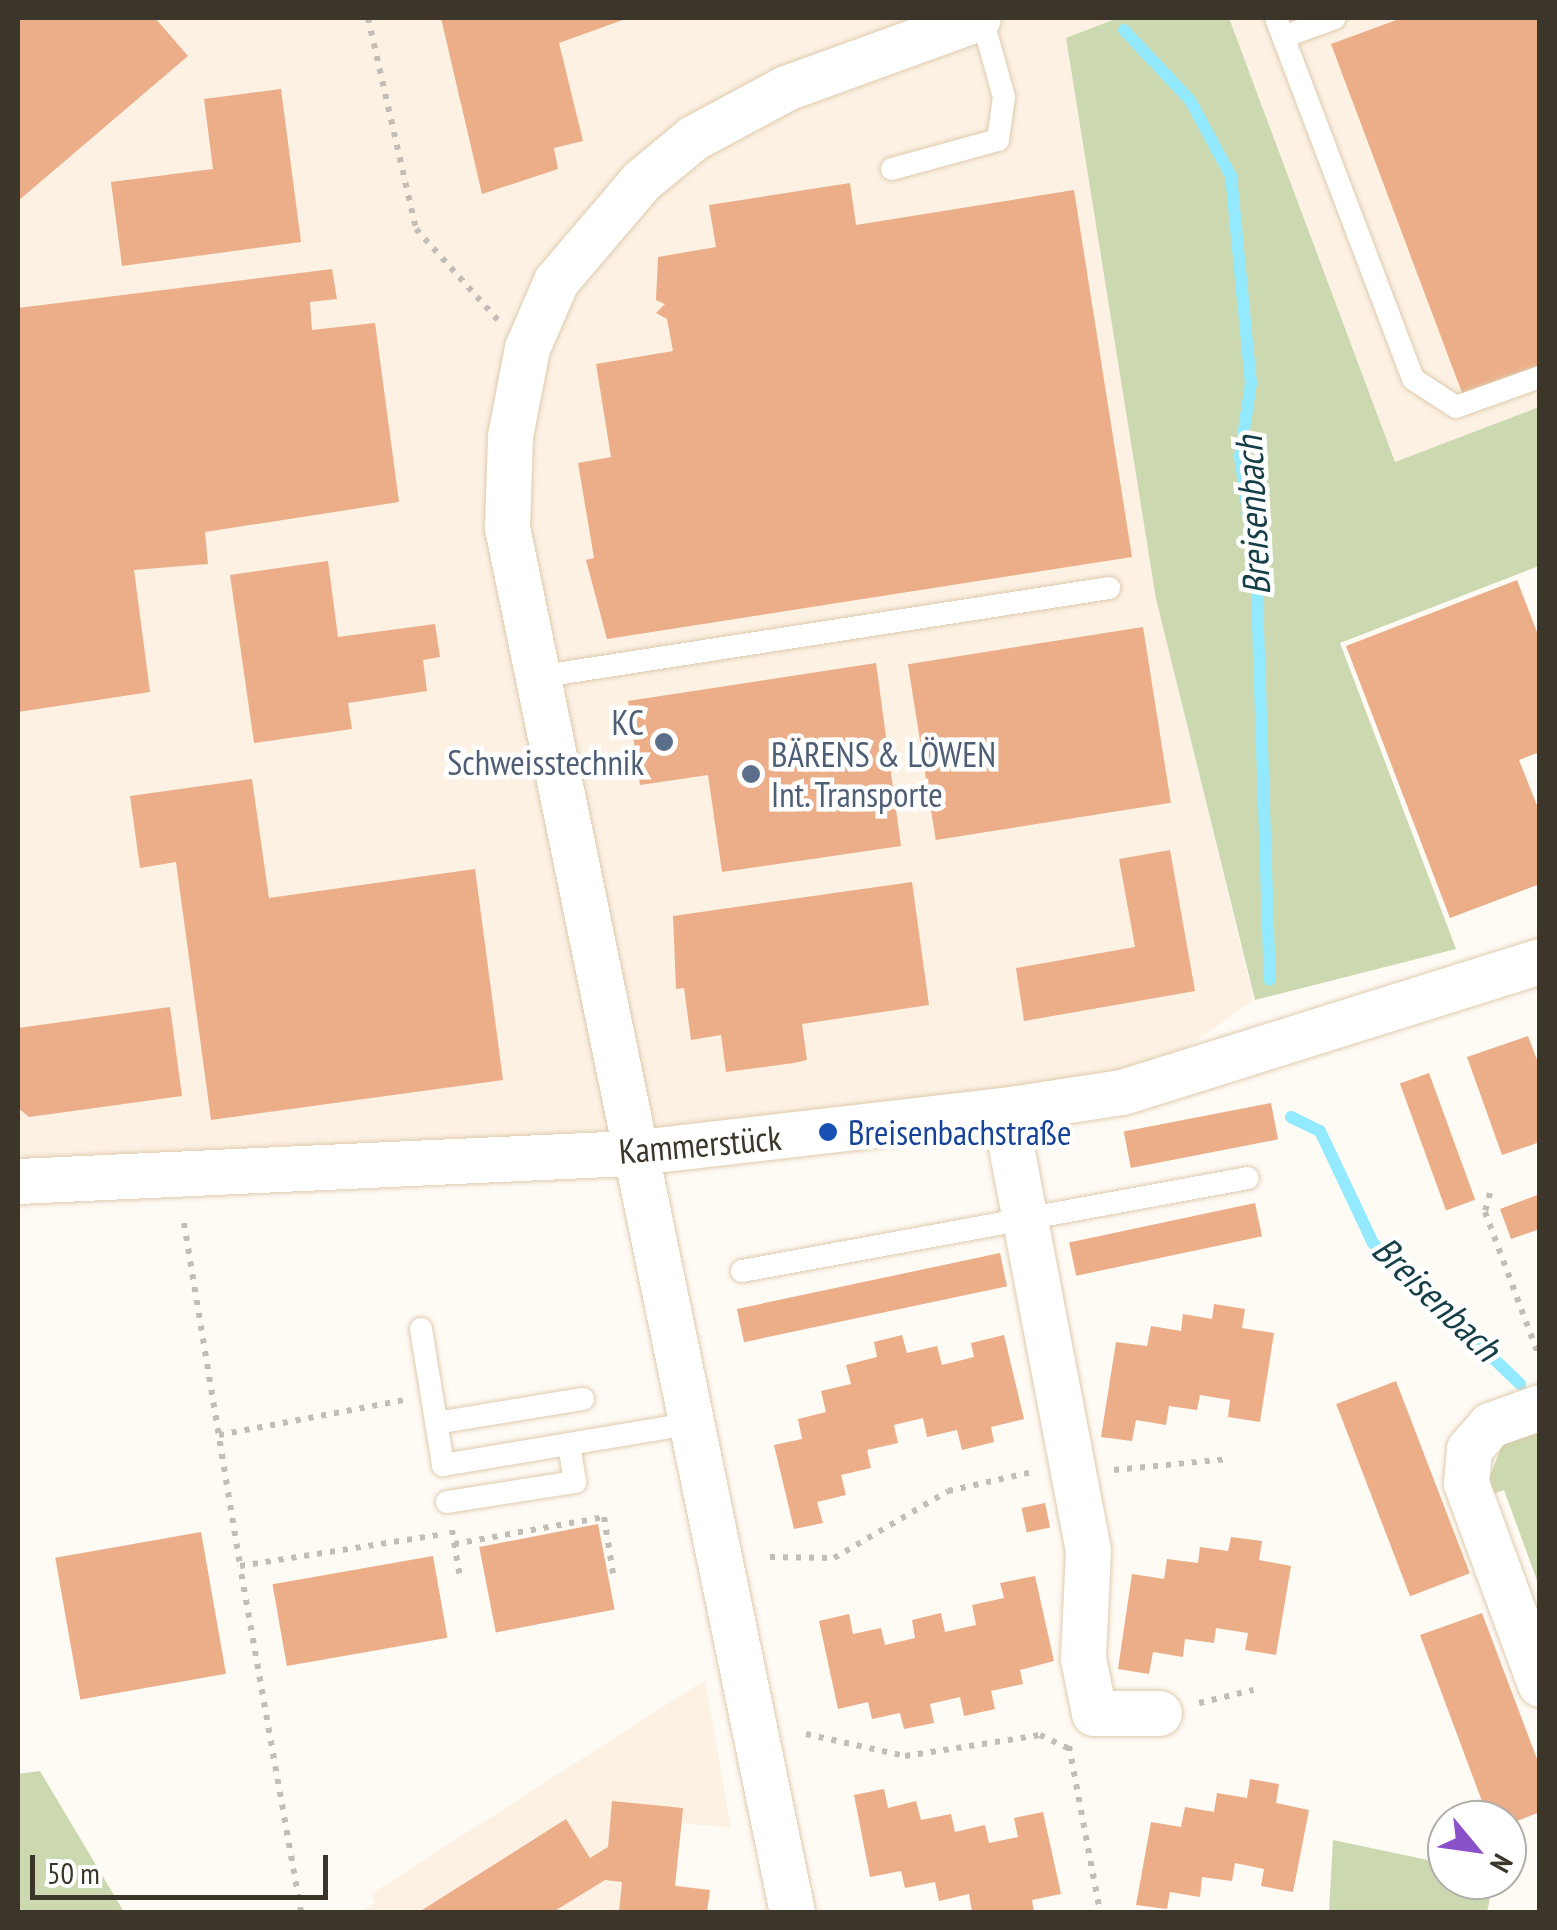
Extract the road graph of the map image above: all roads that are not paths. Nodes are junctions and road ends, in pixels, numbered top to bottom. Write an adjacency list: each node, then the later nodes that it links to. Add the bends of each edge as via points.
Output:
1 (980, 18): 4 (lane, via 1004,96 998,140); 7 (street, via 786,88 693,138 570,253 527,348 507,527)
2 (1336, 18): 3 (lane)
3 (1280, 27): 5 (lane, via 1419,387 1456,407)
4 (892, 168)
5 (1540, 378)
6 (1110, 588): 7 (lane)
7 (536, 677): 10 (street)
8 (1540, 961): 9 (street, Kammerstück, via 1122,1092)
9 (1004, 1110): 10 (street, Kammerstück); 13 (street)
10 (630, 1153): 12 (street, Kammerstück); 19 (street)
11 (1248, 1178): 13 (lane)
12 (18, 1181)
13 (1024, 1220): 14 (lane); 23 (street, via 1088,1550 1081,1731)
14 (742, 1271)
15 (421, 1329): 18 (lane)
16 (583, 1400): 18 (lane)
17 (1540, 1407): 22 (street, via 1490,1425 1469,1449 1466,1483)
18 (436, 1423): 20 (lane, via 443,1465)
19 (694, 1423): 20 (lane); 24 (street)
20 (569, 1445): 21 (lane, via 575,1482)
21 (447, 1502)
22 (1540, 1684)
23 (1159, 1713)
24 (792, 1912)

